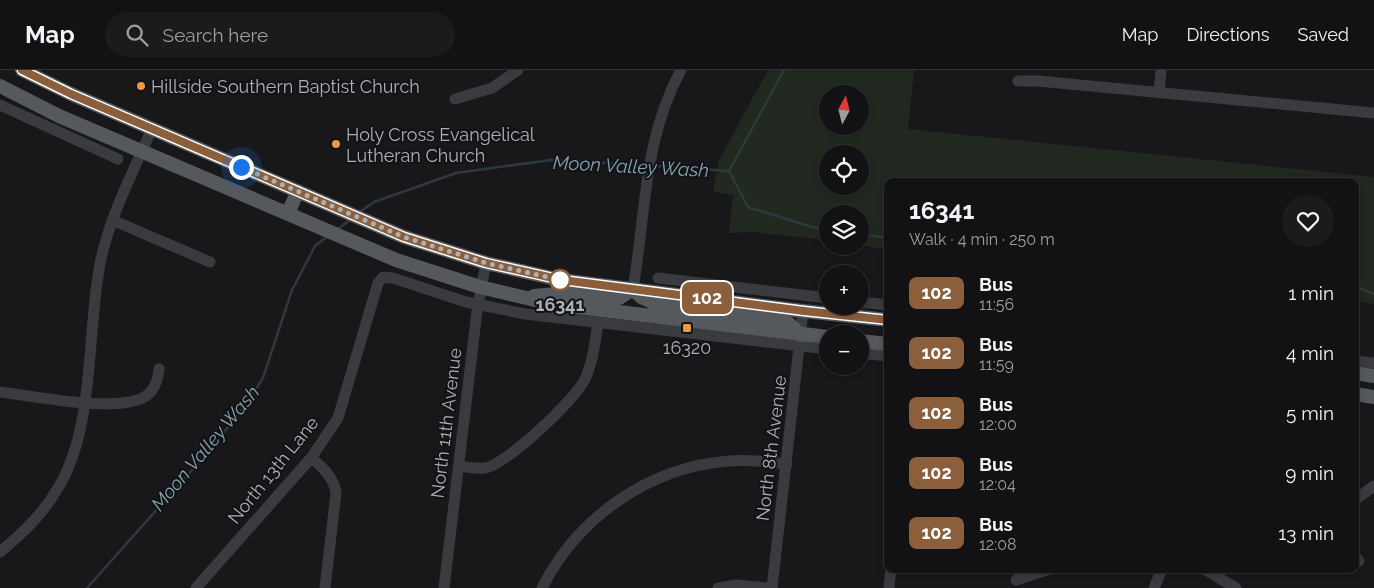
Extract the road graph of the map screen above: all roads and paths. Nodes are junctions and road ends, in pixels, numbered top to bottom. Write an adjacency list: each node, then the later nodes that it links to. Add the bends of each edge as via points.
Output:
1 (22, 70): 11 (main road)
2 (518, 70): 8 (street, via 492,88)
3 (681, 70): 23 (street, via 661,113 653,141)
4 (1161, 70): 7 (street)
5 (1018, 81): 7 (street)
6 (0, 86): 12 (main road)
7 (1159, 92): 10 (street)
8 (455, 100)
9 (0, 105): 13 (street)
10 (1374, 113)
11 (152, 128): 14 (street); 16 (main road)
12 (98, 132): 13 (street); 14 (main road)
13 (91, 147): 15 (street)
14 (142, 152): 17 (main road); 18 (street)
15 (118, 159)
16 (298, 191): 17 (main road); 20 (main road, via 404,237)
17 (288, 213): 22 (main road, via 396,260)
18 (112, 220): 19 (street); 48 (street, via 99,271)
19 (210, 262)
20 (486, 263): 22 (street, North 11th Avenue); 23 (main road, via 543,277)
21 (658, 278): 24 (street)
22 (480, 287): 25 (main road); 28 (street, North 11th Avenue)
23 (634, 289): 24 (main road); 25 (main road, via 619,298 556,294); 34 (main road, via 641,297 657,304 788,323)
24 (707, 291): 26 (street); 30 (main road)
25 (521, 297): 34 (main road)
26 (819, 297)
27 (869, 303): 29 (street)
28 (478, 304): 32 (street, via 525,314); 49 (street, North 13th Lane, via 383,277 378,283 338,418); 51 (street, North 11th Avenue)
29 (884, 305)
30 (804, 311): 31 (main road); 34 (street, North 8th Avenue)
31 (884, 320)
32 (598, 323): 34 (street); 51 (street, via 584,380 568,404 495,464 486,468)
33 (819, 339): 34 (main road)
34 (800, 340): 37 (street); 50 (street, North 8th Avenue)
35 (869, 342): 36 (main road)
36 (884, 344)
37 (819, 347)
38 (869, 354): 39 (street)
39 (884, 356)
40 (1359, 361): 41 (street)
41 (1374, 363)
42 (159, 369): 48 (street, via 157,382 147,395 131,402)
43 (1359, 374): 44 (main road)
44 (1374, 376)
45 (0, 392): 48 (street)
46 (1359, 394): 47 (main road)
47 (1374, 396)
48 (84, 402): 54 (street, via 77,445 59,486 33,522)
49 (311, 458): 60 (street, North 13th Lane); 61 (street, via 325,470 335,485 336,493)
50 (787, 464): 63 (street, via 729,461 676,470 646,483 600,514 578,535 561,554); 66 (street, North 8th Avenue)
51 (459, 466): 62 (street, North 11th Avenue)
52 (1374, 486): 53 (street)
53 (1359, 497)
54 (0, 552)
55 (891, 573): 67 (street)
56 (1038, 573): 59 (street)
57 (1160, 573): 68 (street)
58 (1211, 573): 69 (street)
59 (1016, 580)
60 (196, 588)
61 (326, 588)
62 (444, 588)
63 (542, 588)
64 (718, 588): 65 (street, via 737,585)
65 (768, 588)
66 (772, 588)
67 (889, 588)
68 (1154, 588)
69 (1236, 588)

